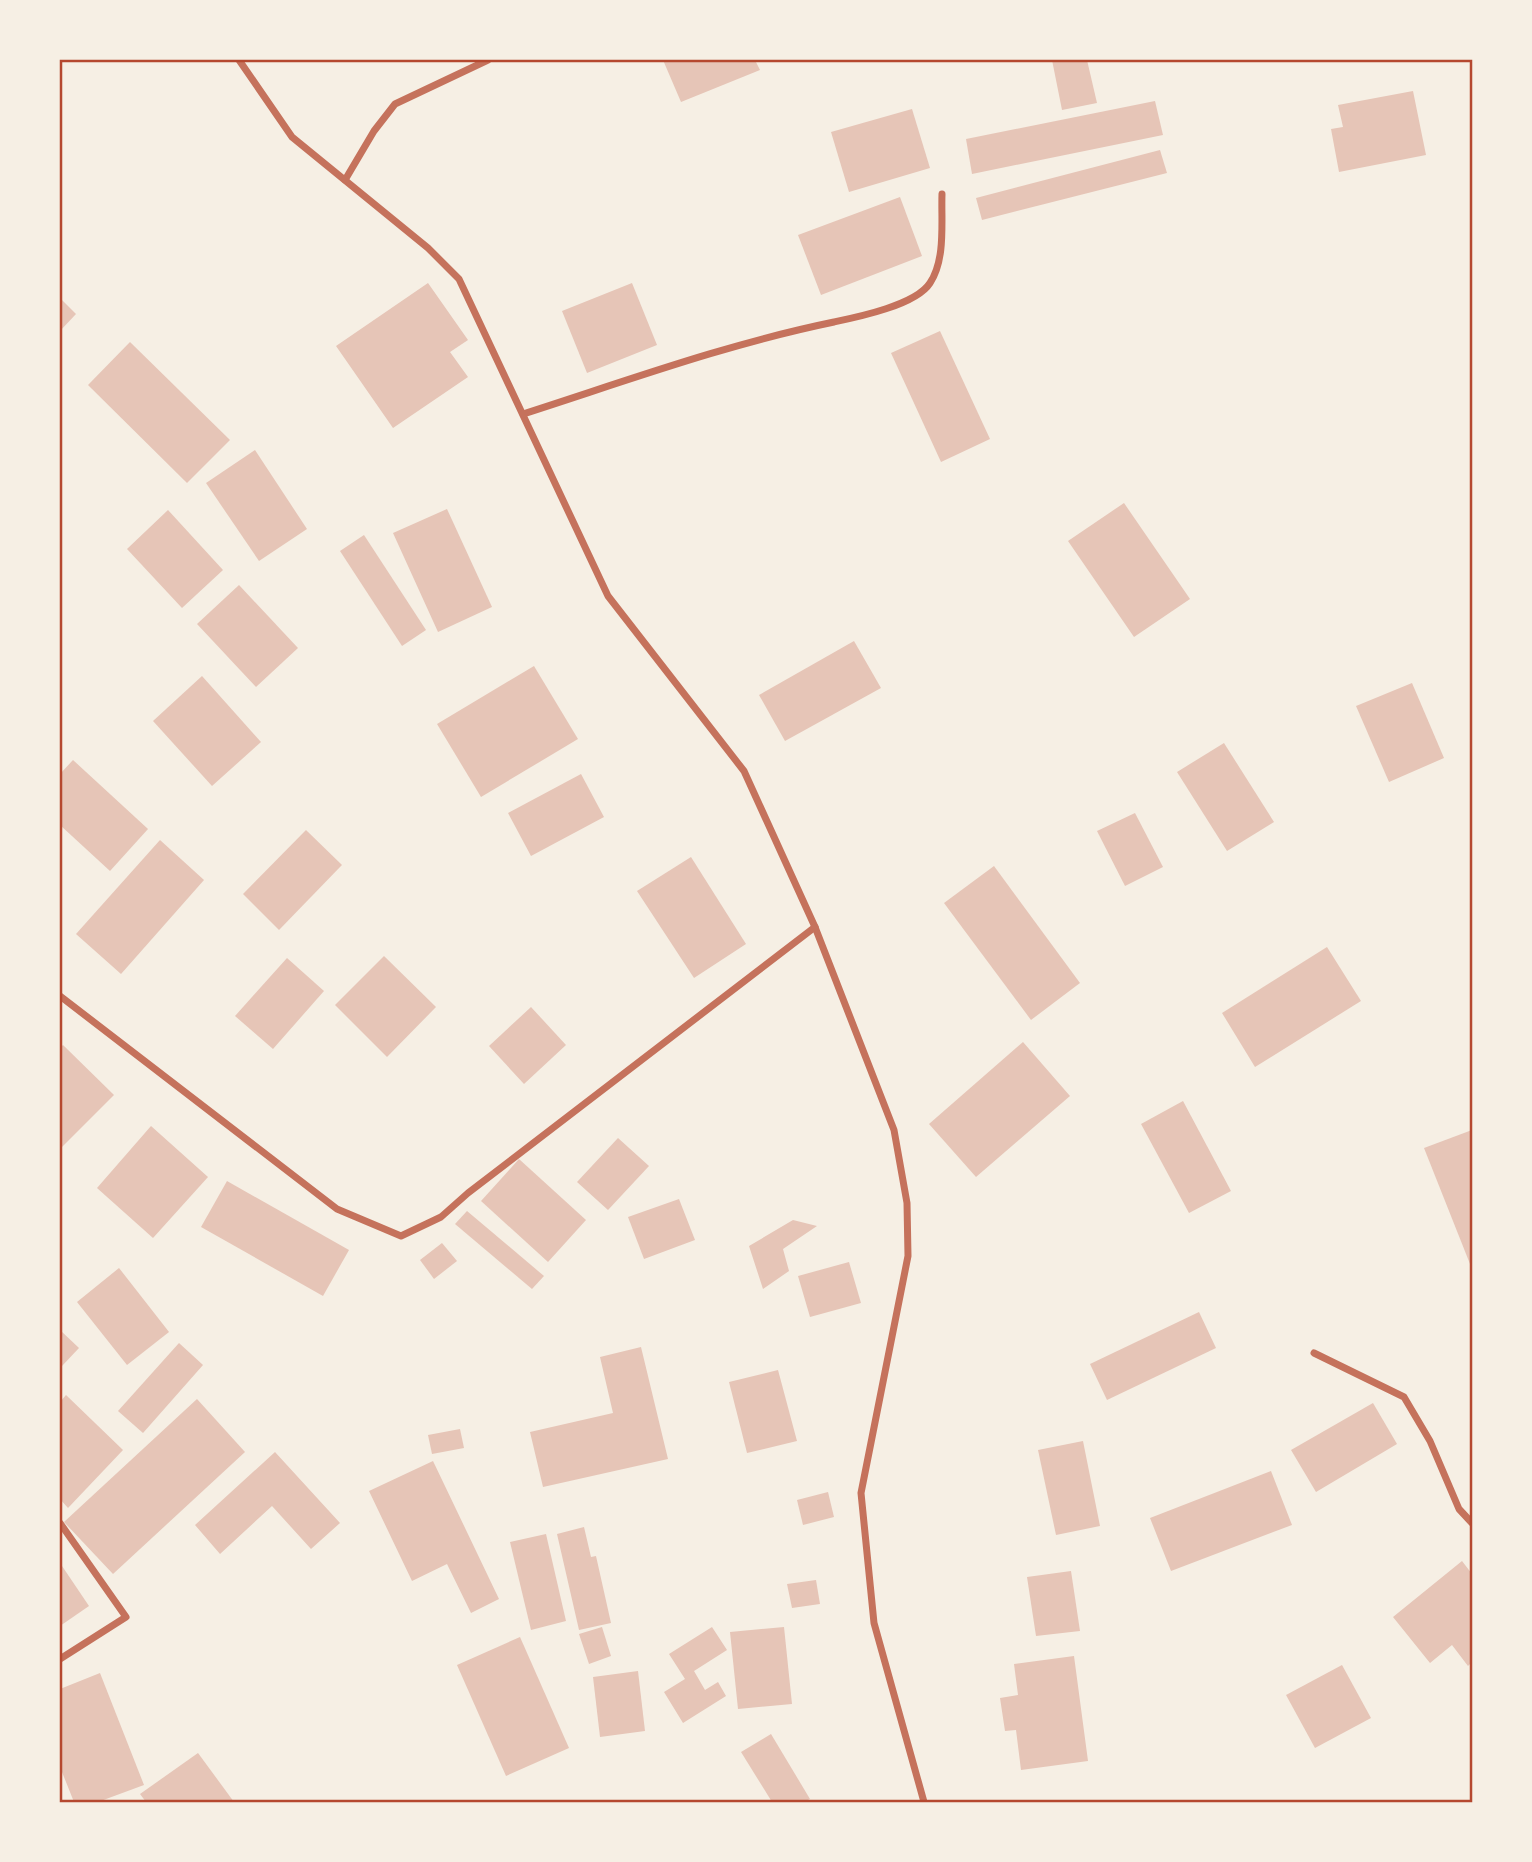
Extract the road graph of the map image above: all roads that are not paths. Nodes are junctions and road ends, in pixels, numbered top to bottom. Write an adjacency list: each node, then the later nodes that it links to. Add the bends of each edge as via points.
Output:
1 (239, 60): 3 (street, via 292,137)
2 (488, 60): 3 (street, via 395,104 373,131)
3 (345, 180): 5 (street, via 459,279)
4 (942, 194): 5 (street, via 940,250 930,284 907,300 873,314 753,339)
5 (523, 414): 6 (street, via 608,596 744,771)
6 (815, 927): 7 (street, via 441,1217 401,1236 337,1209); 12 (street, via 894,1130 907,1203 908,1256 861,1493 874,1623)
7 (60, 996)
8 (1314, 1353): 10 (street, via 1404,1397 1430,1441 1459,1509)
9 (60, 1523): 11 (street, via 126,1617)
10 (1472, 1523)
11 (60, 1659)
12 (924, 1802)

